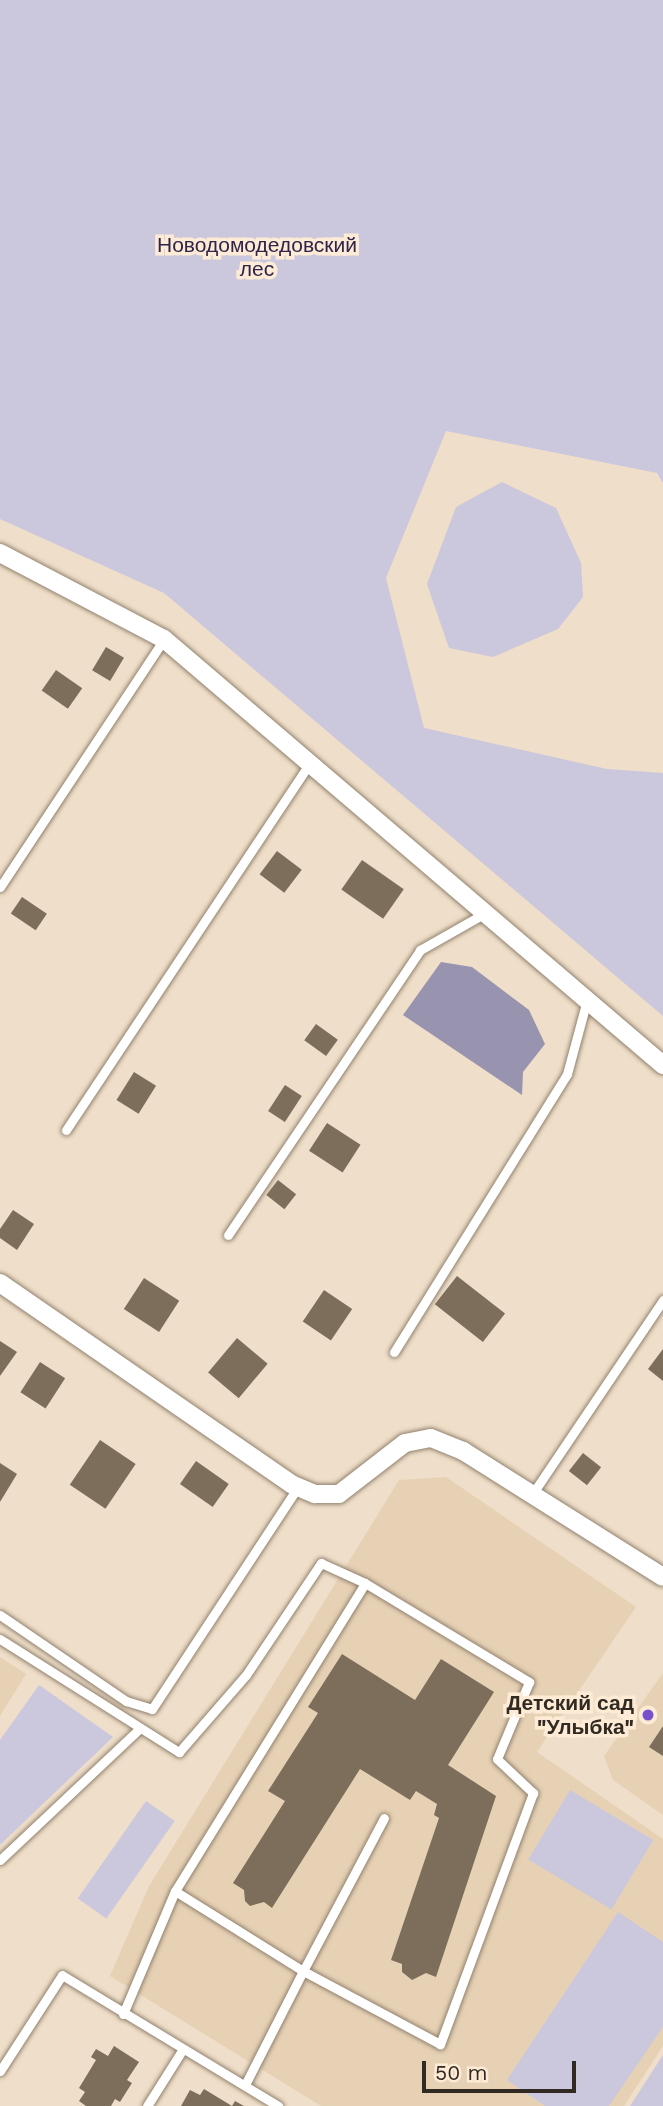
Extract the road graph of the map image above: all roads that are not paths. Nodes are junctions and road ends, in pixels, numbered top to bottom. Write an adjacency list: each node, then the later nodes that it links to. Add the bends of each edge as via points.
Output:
1 (0, 552): 2 (street)
2 (164, 639): 3 (street); 4 (lane)
3 (310, 763): 5 (street); 8 (lane)
4 (0, 887)
5 (485, 913): 6 (street); 9 (lane, via 419,950)
6 (587, 1000): 7 (street); 12 (lane, via 567,1074)
7 (663, 1065)
8 (66, 1130)
9 (228, 1235)
10 (0, 1283): 13 (street)
11 (663, 1300): 14 (lane)
12 (394, 1352)
13 (298, 1487): 14 (street, via 315,1494 339,1494 405,1443 431,1438 463,1451); 17 (lane, via 152,1709 126,1700)
14 (533, 1493): 15 (street)
15 (663, 1577)
16 (365, 1583): 19 (lane, via 321,1563 246,1675 179,1752); 22 (lane); 23 (lane, via 529,1682 497,1759 533,1793 440,2044)
17 (0, 1615)
18 (0, 1639): 19 (lane)
19 (138, 1730): 21 (lane)
20 (384, 1818): 23 (lane)
21 (0, 1860)
22 (175, 1891): 23 (lane); 24 (lane)
23 (303, 1971): 27 (lane)
24 (123, 2014): 25 (lane); 26 (lane, via 62,1975)
25 (181, 2052): 27 (lane); 28 (lane)
26 (0, 2071)
27 (244, 2085): 29 (lane)
28 (147, 2106)
29 (278, 2106)

